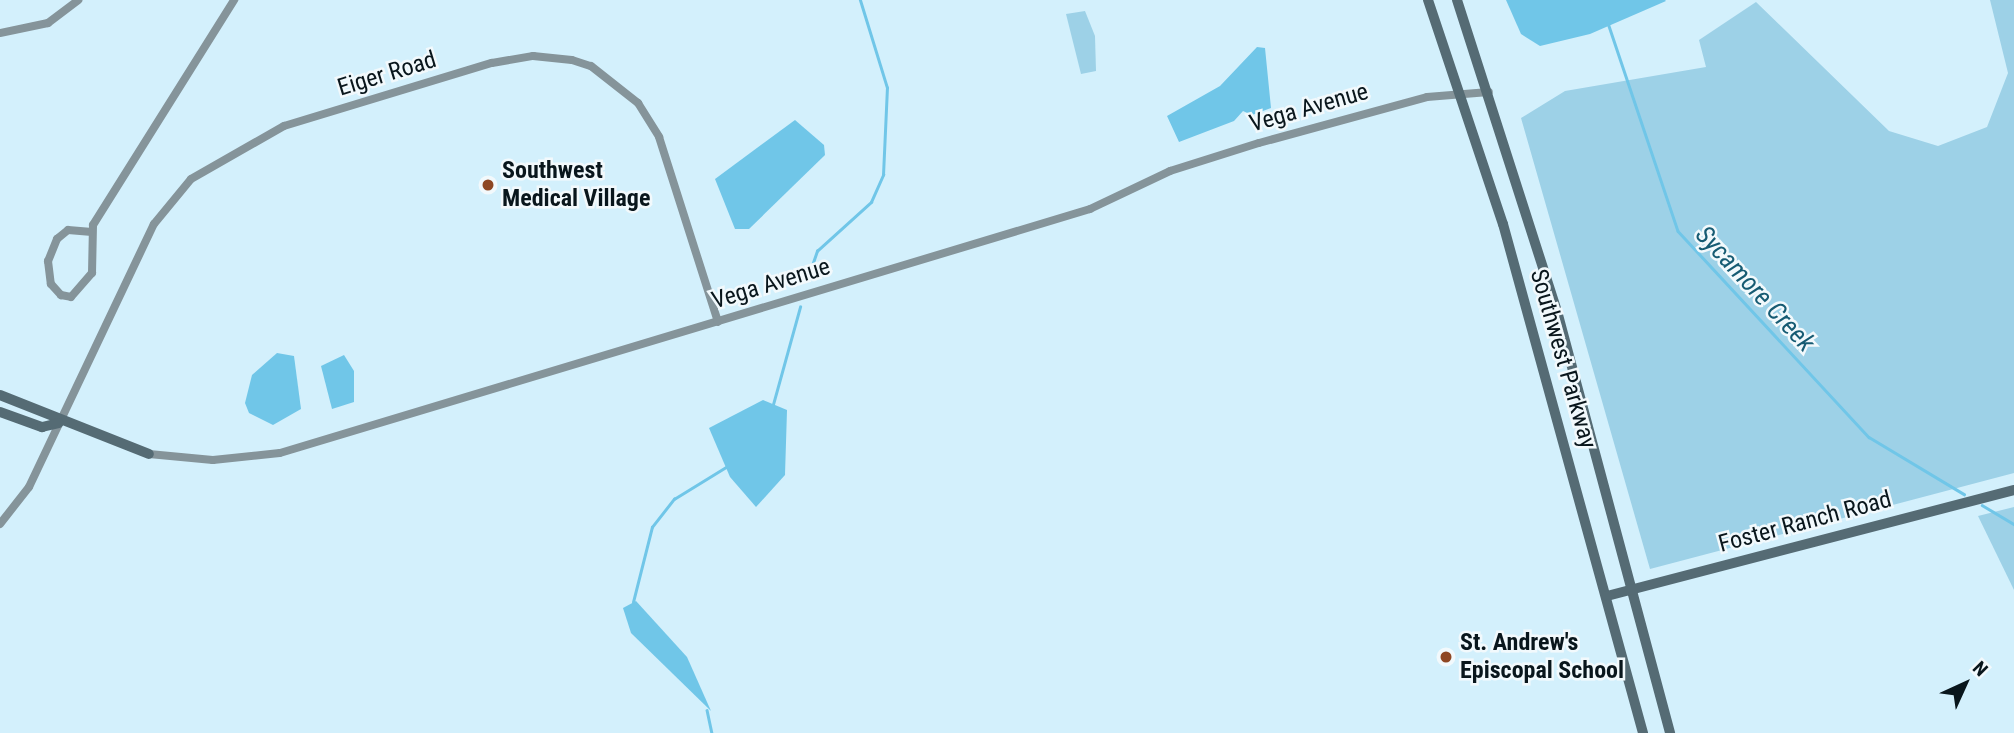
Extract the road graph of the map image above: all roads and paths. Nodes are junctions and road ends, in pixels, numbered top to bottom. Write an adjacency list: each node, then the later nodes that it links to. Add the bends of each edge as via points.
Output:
1 (78, 0): 5 (street, via 48,23)
2 (234, 0): 8 (street)
3 (1428, 0): 7 (main road, Southwest Parkway)
4 (1457, 0): 6 (main road, Southwest Parkway)
5 (0, 33)
6 (1489, 92): 7 (street, Vega Avenue); 16 (main road, Southwest Parkway, via 1557,311)
7 (1461, 96): 9 (street, Vega Avenue, via 1427,97 1259,143 1170,171 1090,209); 17 (main road, Southwest Parkway)
8 (92, 232): 8 (street, via 92,273 71,298 61,295 51,284 48,261 57,239 68,230)
9 (718, 322): 12 (street, Eiger Road, via 646,113 591,66 551,56 514,57 290,124 191,179 144,243); 13 (street, Vega Avenue, via 281,453 213,460)
10 (0, 395): 12 (main road, Vega Avenue, via 50,412)
11 (0, 412): 12 (main road, Vega Avenue, via 42,427)
12 (59, 423): 13 (main road, Vega Avenue); 15 (street, Eiger Road, via 29,487)
13 (149, 454)
14 (2014, 490): 16 (main road, Foster Ranch Road)
15 (0, 524)
16 (1630, 590): 17 (main road, Foster Ranch Road); 19 (main road, Southwest Parkway)
17 (1607, 596): 18 (main road, Southwest Parkway)
18 (1643, 733)
19 (1670, 733)

